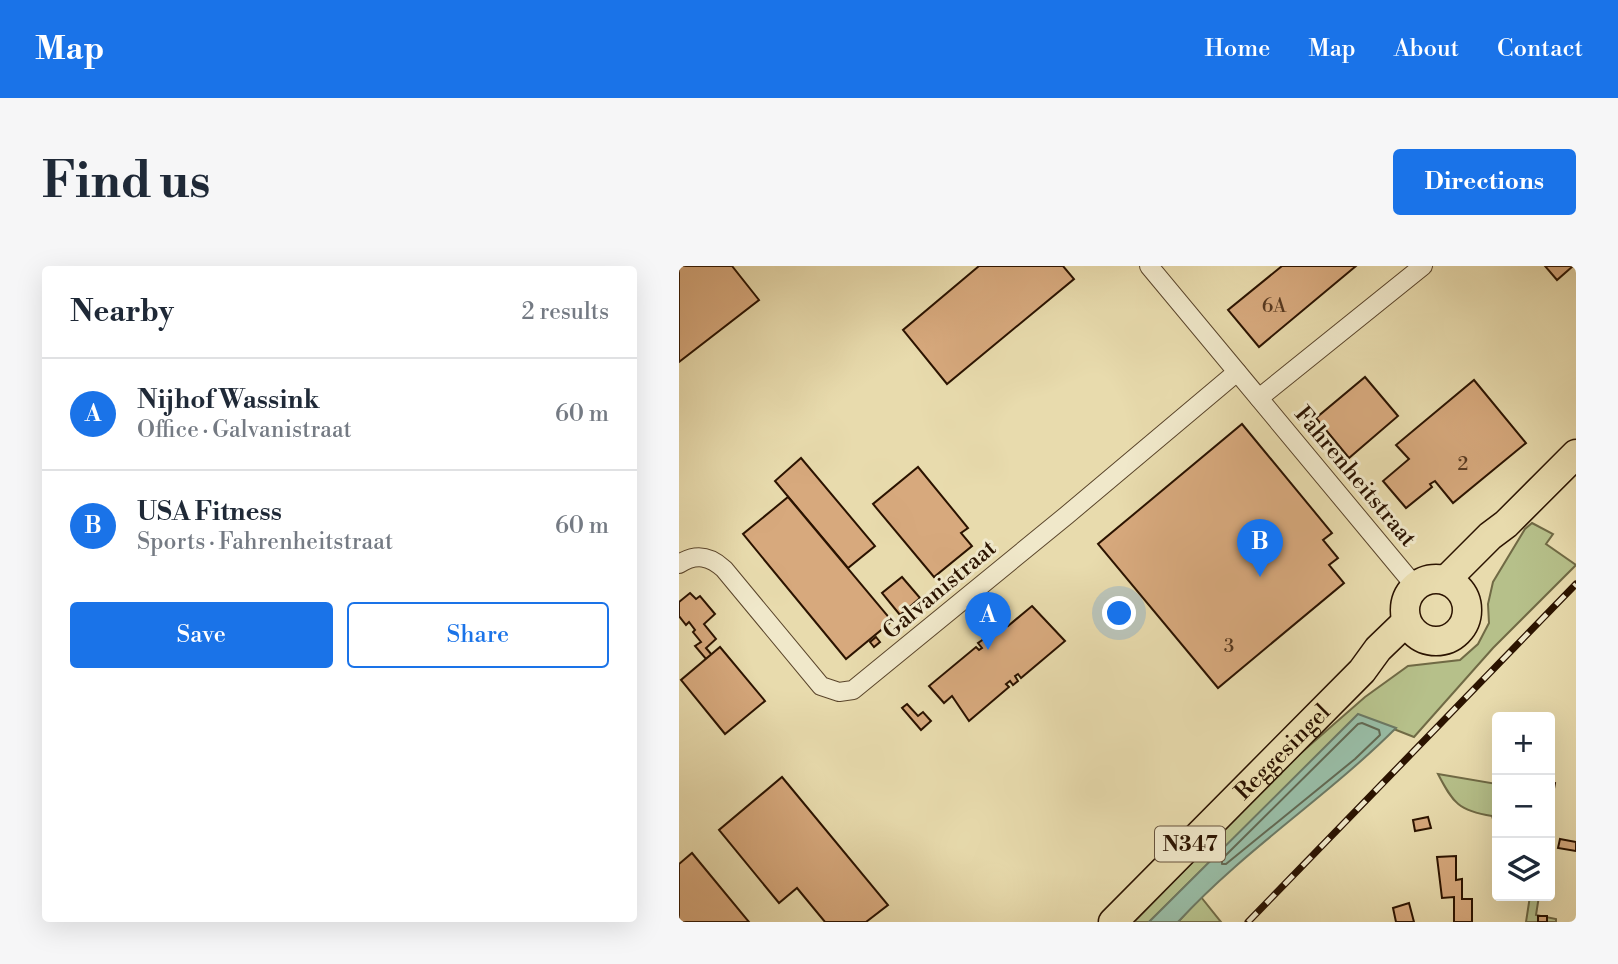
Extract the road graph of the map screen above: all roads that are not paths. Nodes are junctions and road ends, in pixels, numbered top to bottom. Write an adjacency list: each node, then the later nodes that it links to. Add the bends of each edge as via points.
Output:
1 (1149, 266): 3 (street, Fahrenheitstraat)
2 (1423, 266): 4 (street, Fahrenheitstraat)
3 (1237, 372): 4 (street, Fahrenheitstraat); 6 (street, Galvanistraat, via 853,690 839,692 821,686 714,560 701,556)
4 (1259, 398): 8 (street, Fahrenheitstraat)
5 (1576, 454): 7 (main road, via 1506,524 1498,540)
6 (679, 564)
7 (1461, 581): 8 (main road, via 1430,579); 9 (main road, via 1467,612 1458,631 1440,641)
8 (1415, 586): 9 (main road, via 1404,609)
9 (1408, 636): 10 (main road, Reggesingel / N347, via 1378,649 1362,671)
10 (1113, 922)

